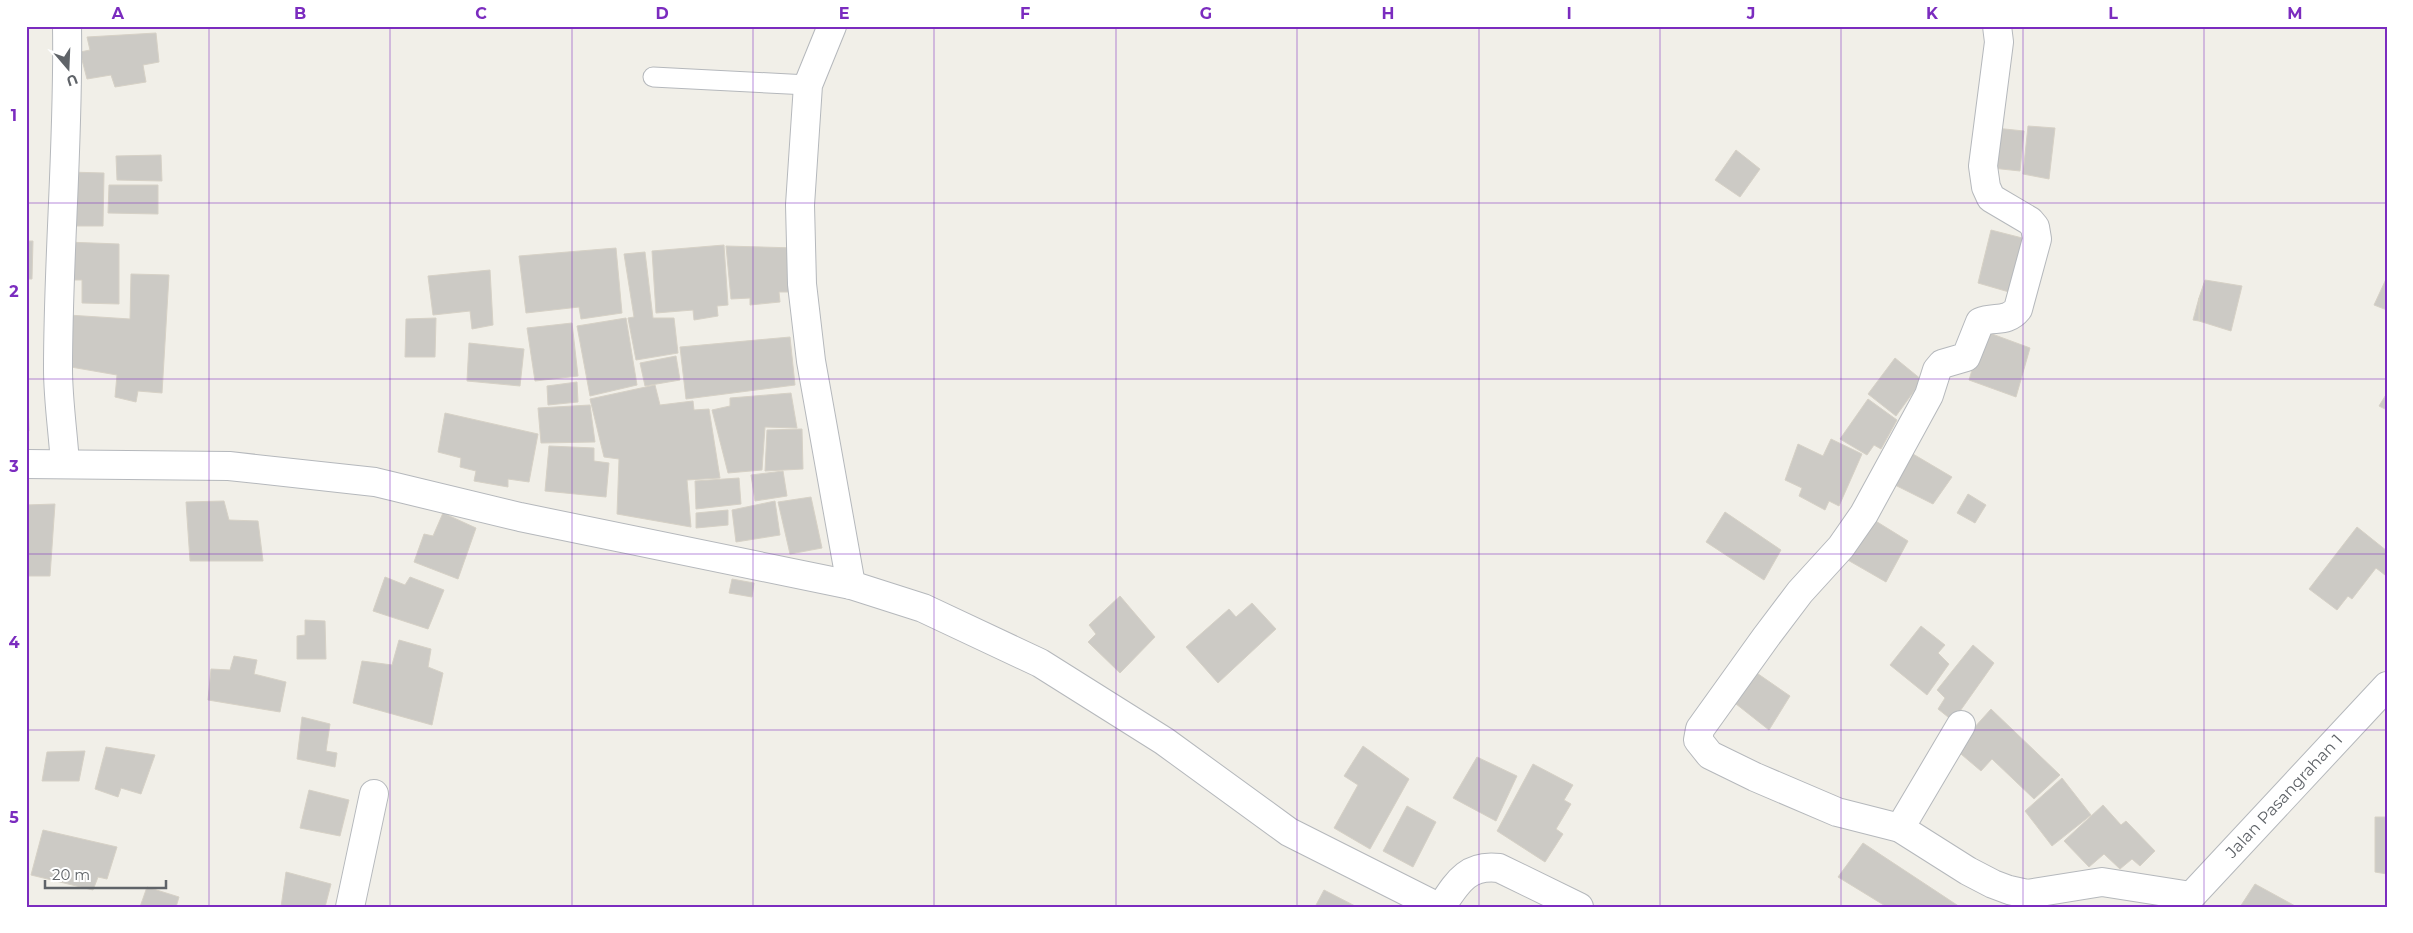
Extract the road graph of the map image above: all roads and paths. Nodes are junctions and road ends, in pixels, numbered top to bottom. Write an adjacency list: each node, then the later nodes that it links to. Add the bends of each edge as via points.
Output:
1 (67, 26): 7 (street, via 68,98 58,370)
2 (832, 26): 5 (street)
3 (1997, 26): 12 (street, via 1999,42 1983,166 1991,198 2035,227 2037,239 2018,309 2005,319 1980,322 1966,357 1942,364 1937,370 1929,395 1864,514 1841,547 1800,592 1766,637 1700,730 1698,740 1710,755 1755,777 1837,812)
4 (653, 77): 5 (lane)
5 (808, 85): 8 (street, via 800,205 802,284 811,361)
6 (26, 464): 7 (street)
7 (66, 464): 8 (street, via 229,466 375,482 520,517)
8 (851, 585): 15 (street, via 923,608 1040,663 1164,741 1289,832)
9 (2387, 686): 13 (street, Jalan Pasangrahan 1)
10 (1962, 726): 12 (street)
11 (374, 794): 14 (street)
12 (1900, 828): 13 (street, via 1993,884 2028,894 2102,882)
13 (2186, 902)
14 (350, 907)
15 (1440, 907): 16 (street, via 1459,881 1486,866 1499,868)
16 (1579, 907)

